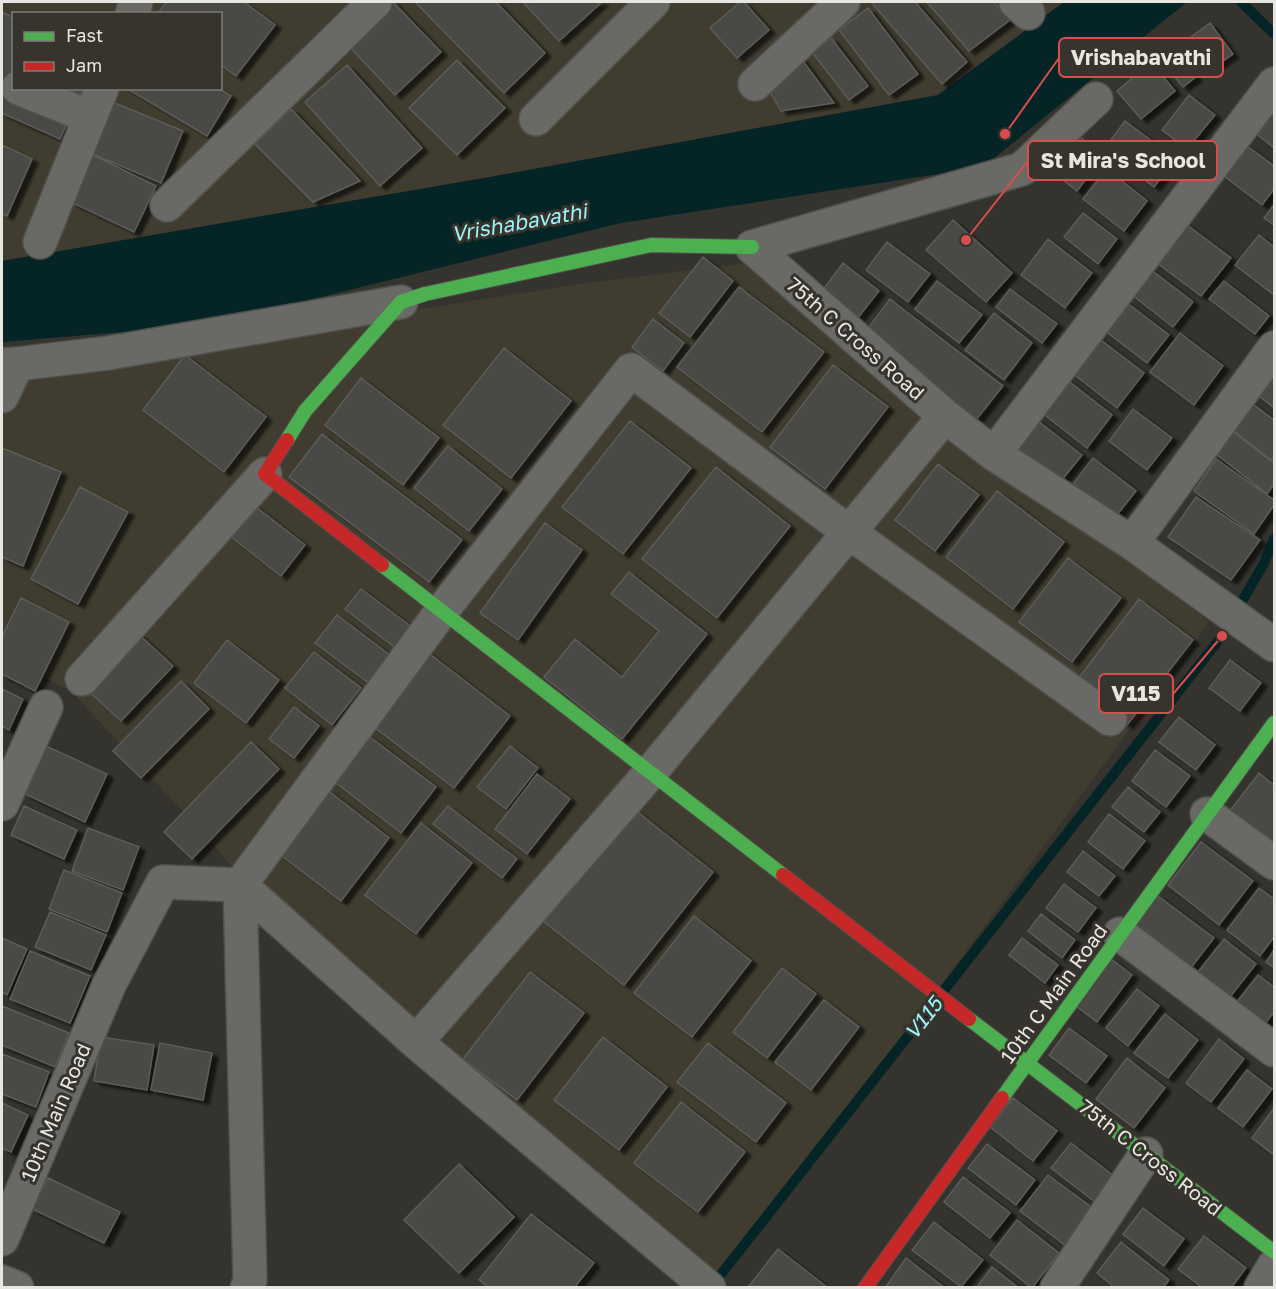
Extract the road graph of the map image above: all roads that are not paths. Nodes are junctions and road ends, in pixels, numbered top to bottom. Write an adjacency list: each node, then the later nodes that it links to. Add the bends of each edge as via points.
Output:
1 (375, 2): 10 (street)
2 (654, 2): 9 (street)
3 (843, 2): 4 (street)
4 (755, 84)
5 (1275, 84): 18 (street)
6 (28, 90): 8 (street)
7 (1096, 99): 12 (street, via 1022,169)
8 (96, 103): 11 (street)
9 (536, 119)
10 (166, 205)
11 (40, 242)
12 (752, 247): 13 (street, via 651,245); 17 (street, 75th C Cross Road)
13 (401, 302): 15 (street, via 109,353); 19 (street, via 305,411)
14 (1275, 348): 21 (street)
15 (9, 365): 16 (street)
16 (2, 396)
17 (945, 416): 18 (street, 75th C Cross Road); 20 (street)
18 (994, 454): 21 (street, 75th C Cross Road)
19 (265, 474): 22 (street, 75th C Cross Road); 24 (street)
20 (850, 533): 22 (street, via 631,370); 26 (street); 28 (street)
21 (1132, 543): 23 (street, 75th C Cross Road)
22 (441, 612): 28 (street, 75th C Cross Road); 32 (street)
23 (1262, 636)
24 (82, 679)
25 (46, 707): 29 (street)
26 (1110, 719)
27 (1275, 723): 30 (street, 10th C Main Road)
28 (650, 773): 34 (street); 36 (street, 75th C Cross Road)
29 (2, 804)
30 (1207, 814): 31 (street); 33 (street, 10th C Main Road)
31 (1275, 862)
32 (240, 885): 34 (street); 38 (street, 10th Main Road, via 163,882 109,985); 44 (street, via 250,1280)
33 (1120, 934): 35 (street); 36 (street, 10th C Main Road)
34 (416, 1042): 42 (street)
35 (1275, 1050)
36 (1028, 1062): 37 (street, 75th C Cross Road); 45 (street, 10th C Main Road)
37 (1146, 1154): 39 (street, 75th C Cross Road); 46 (street)
38 (2, 1239)
39 (1275, 1251)
40 (1275, 1266): 47 (street)
41 (2, 1282): 43 (street)
42 (703, 1282)
43 (17, 1287)
44 (247, 1287)
45 (865, 1287)
46 (1057, 1287)
47 (1261, 1287)

